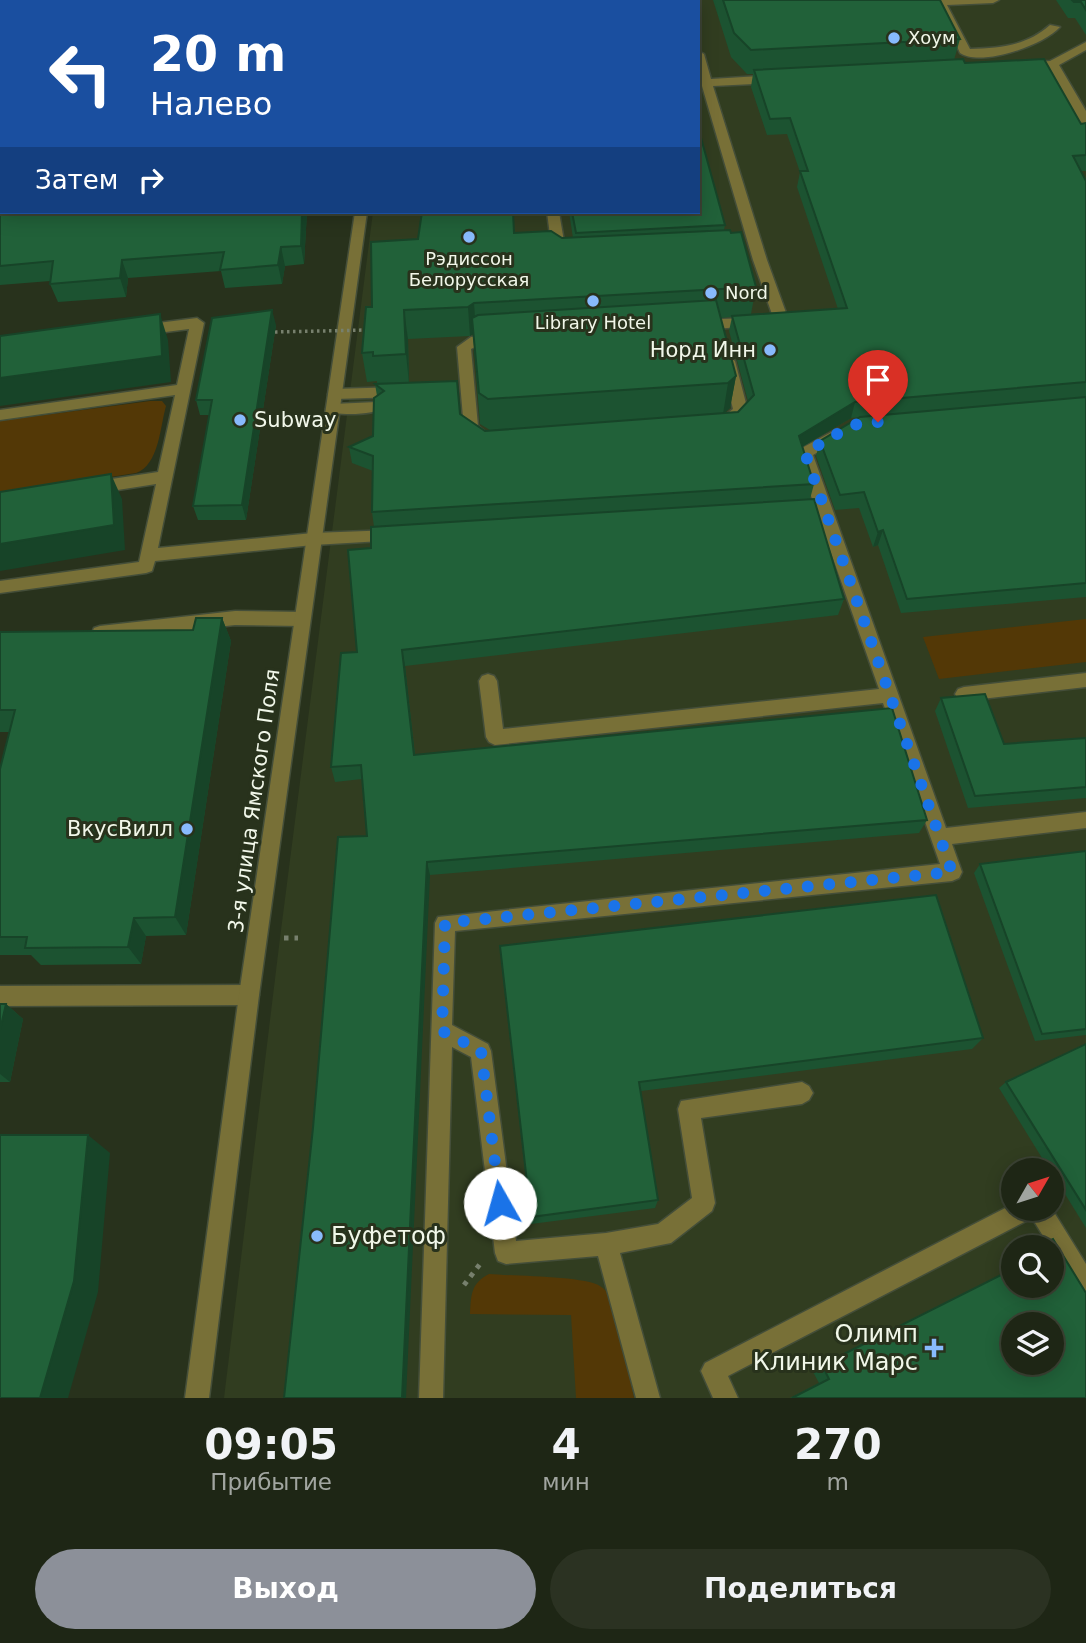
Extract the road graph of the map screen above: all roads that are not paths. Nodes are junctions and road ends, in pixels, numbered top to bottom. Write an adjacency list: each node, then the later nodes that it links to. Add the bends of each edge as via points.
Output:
1 (993, 0): 2 (street)
2 (940, 2): 3 (street); 4 (street, via 965,53 1015,50 1044,38)
3 (927, 3)
4 (1054, 27)
5 (1086, 45): 6 (street)
6 (1053, 64): 8 (street); 11 (street)
7 (700, 66): 10 (street)
8 (1015, 66)
9 (783, 79): 10 (street)
10 (703, 83): 18 (street, via 751,251 782,321)
11 (1086, 122)
12 (361, 214): 21 (street, 3-я улица Ямского Поля)
13 (554, 214): 14 (street, via 561,261)
14 (574, 261)
15 (678, 327): 18 (street)
16 (131, 332): 19 (street, via 197,323)
17 (516, 337): 26 (street, via 476,340 464,347 471,370 462,396 471,429 486,439)
18 (721, 337): 24 (street, via 741,411 728,422)
19 (184, 389): 23 (street); 27 (street)
20 (416, 391): 21 (street)
21 (334, 402): 22 (street); 32 (street, 3-я улица Ямского Поля)
22 (377, 407)
23 (0, 415)
24 (701, 424)
25 (852, 425): 29 (street, via 805,453)
26 (499, 438)
27 (165, 477): 28 (street); 33 (street)
28 (82, 490)
29 (822, 507): 30 (street); 40 (street)
30 (781, 510)
31 (406, 535): 32 (street)
32 (313, 539): 33 (street); 35 (street, 3-я улица Ямского Поля)
33 (150, 555): 34 (street, via 146,567)
34 (0, 587)
35 (303, 619): 36 (street, via 235,618); 43 (street, 3-я улица Ямского Поля)
36 (89, 634)
37 (1086, 680): 39 (street)
38 (488, 681): 40 (street, via 495,737)
39 (964, 694)
40 (889, 695): 42 (street)
41 (1086, 820): 42 (street)
42 (939, 837): 45 (street, via 952,872 445,923)
43 (249, 995): 44 (street); 51 (street, 3-я улица Ямского Поля)
44 (0, 996)
45 (442, 1031): 49 (street, via 481,1051 506,1253); 52 (street)
46 (802, 1093): 49 (street, via 689,1109 704,1203 663,1235)
47 (1001, 1222): 54 (street, via 713,1371)
48 (1047, 1222): 50 (street)
49 (606, 1244): 53 (street)
50 (1086, 1285)
51 (197, 1398)
52 (431, 1398)
53 (648, 1398)
54 (726, 1398)

